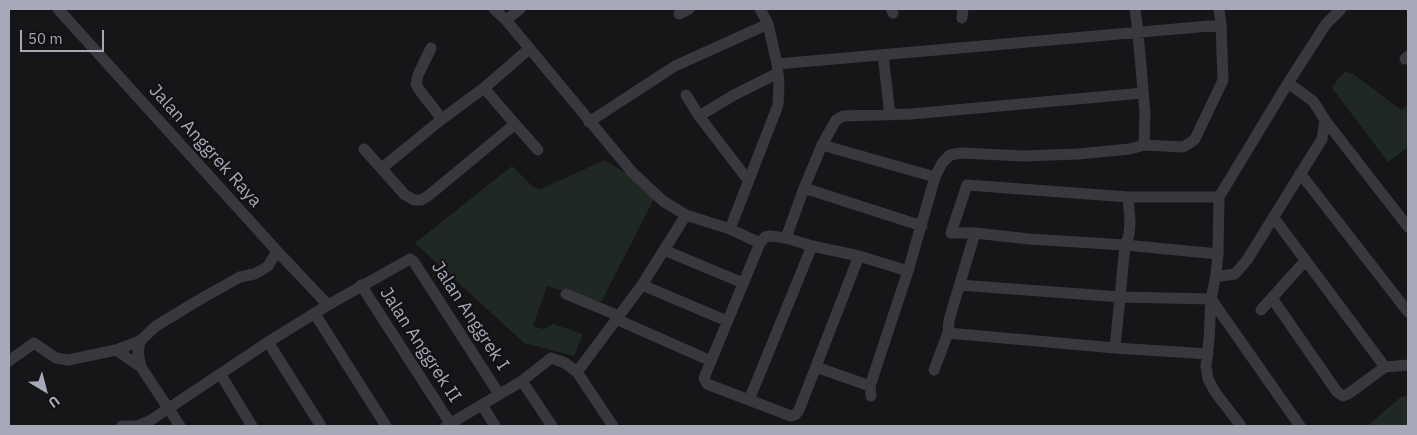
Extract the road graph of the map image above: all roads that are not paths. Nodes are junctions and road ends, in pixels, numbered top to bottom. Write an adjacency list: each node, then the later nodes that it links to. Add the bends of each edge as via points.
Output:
1 (58, 9): 48 (street, Jalan Anggrek Raya)
2 (494, 9): 8 (street)
3 (520, 9): 8 (street)
4 (760, 9): 9 (street)
5 (1135, 9): 11 (street)
6 (1219, 9): 10 (street)
7 (1341, 9): 16 (street, via 1326,24)
8 (506, 20): 13 (street)
9 (768, 24): 15 (street); 24 (street, via 675,66)
10 (1222, 25): 11 (street); 27 (street, via 1223,80 1196,138 1183,147)
11 (1138, 33): 14 (street); 18 (street)
12 (431, 48): 22 (street, via 416,84)
13 (530, 49): 17 (street); 24 (street)
14 (883, 55): 15 (street); 20 (street)
15 (777, 68): 21 (street); 33 (street, via 778,105)
16 (1288, 83): 23 (street, via 1313,101); 36 (street)
17 (484, 88): 22 (street); 25 (street)
18 (1143, 93): 20 (street); 27 (street)
19 (686, 96): 21 (street)
20 (890, 115): 26 (street, via 843,116 836,120)
21 (699, 116): 33 (street)
22 (442, 118): 30 (street)
23 (1325, 120): 31 (street, via 1322,139); 40 (street)
24 (589, 122): 37 (street, via 632,172 663,201)
25 (515, 124): 29 (street); 30 (street, via 421,200 405,196)
26 (822, 145): 32 (street); 34 (street)
27 (1144, 145): 32 (street, via 1078,154 961,153 950,155)
28 (364, 149): 30 (street)
29 (538, 150)
30 (382, 168)
31 (1300, 173): 38 (street); 64 (street)
32 (935, 177): 39 (street)
33 (748, 180): 41 (street)
34 (804, 188): 39 (street); 43 (street)
35 (1128, 197): 36 (street); 42 (street, via 967,185 951,232); 45 (street, via 1130,222)
36 (1219, 197): 49 (street)
37 (686, 215): 41 (street); 47 (street)
38 (1274, 218): 51 (street); 53 (street, via 1235,274)
39 (922, 226): 52 (street)
40 (1408, 227)
41 (730, 229): 44 (street)
42 (975, 233): 45 (street, via 1029,240); 57 (street)
43 (786, 238): 44 (street, via 770,236); 46 (street)
44 (760, 243): 54 (street)
45 (1125, 245): 49 (street); 59 (street)
46 (812, 246): 50 (street); 85 (street)
47 (664, 250): 54 (street); 56 (street)
48 (277, 251): 62 (street, Jalan Anggrek Raya); 69 (street, via 262,270 240,277 204,297 156,326)
49 (1218, 254): 53 (street)
50 (859, 256): 52 (street); 78 (street)
51 (1305, 261): 60 (street); 79 (street)
52 (908, 271): 78 (street, via 871,391)
53 (1216, 275): 61 (street)
54 (743, 284): 67 (street)
55 (361, 285): 62 (street); 84 (street, Jalan Anggrek I, via 410,259 414,262); 88 (street, Jalan Anggrek II)
56 (642, 285): 66 (street); 67 (street)
57 (959, 285): 59 (street); 68 (street)
58 (566, 294): 66 (street)
59 (1121, 297): 61 (street); 71 (street)
60 (1272, 298): 63 (street); 79 (street, via 1337,392 1343,396)
61 (1211, 299): 73 (street); 98 (street)
62 (328, 304): 65 (street)
63 (1261, 310)
64 (1408, 312)
65 (315, 314): 70 (street); 93 (street)
66 (618, 318): 75 (street); 80 (street)
67 (727, 321): 75 (street)
68 (948, 332): 71 (street); 81 (street)
69 (140, 341): 72 (street); 77 (street)
70 (268, 342): 82 (street); 92 (street)
71 (1115, 348): 73 (street)
72 (116, 350): 74 (street, via 68,360 56,358 34,343); 77 (street)
73 (1208, 354): 97 (street, via 1208,379)
74 (9, 361)
75 (711, 361): 85 (street, via 704,378 707,384)
76 (1408, 365): 79 (street)
77 (141, 367): 87 (street)
78 (816, 367): 85 (street, via 795,415)
79 (1385, 367)
80 (581, 368): 83 (street, via 551,358); 96 (street)
81 (934, 370)
82 (221, 375): 87 (street); 91 (street)
83 (522, 381): 84 (street); 95 (street)
84 (499, 394): 86 (street)
85 (749, 400)
86 (482, 405): 88 (street); 94 (street)
87 (169, 408): 89 (street, via 138,426); 90 (street)
88 (448, 424)
89 (122, 426)
90 (180, 426)
91 (252, 426)
92 (320, 426)
93 (386, 426)
94 (495, 426)
95 (552, 426)
96 (612, 426)
97 (1241, 426)
98 (1300, 426)

